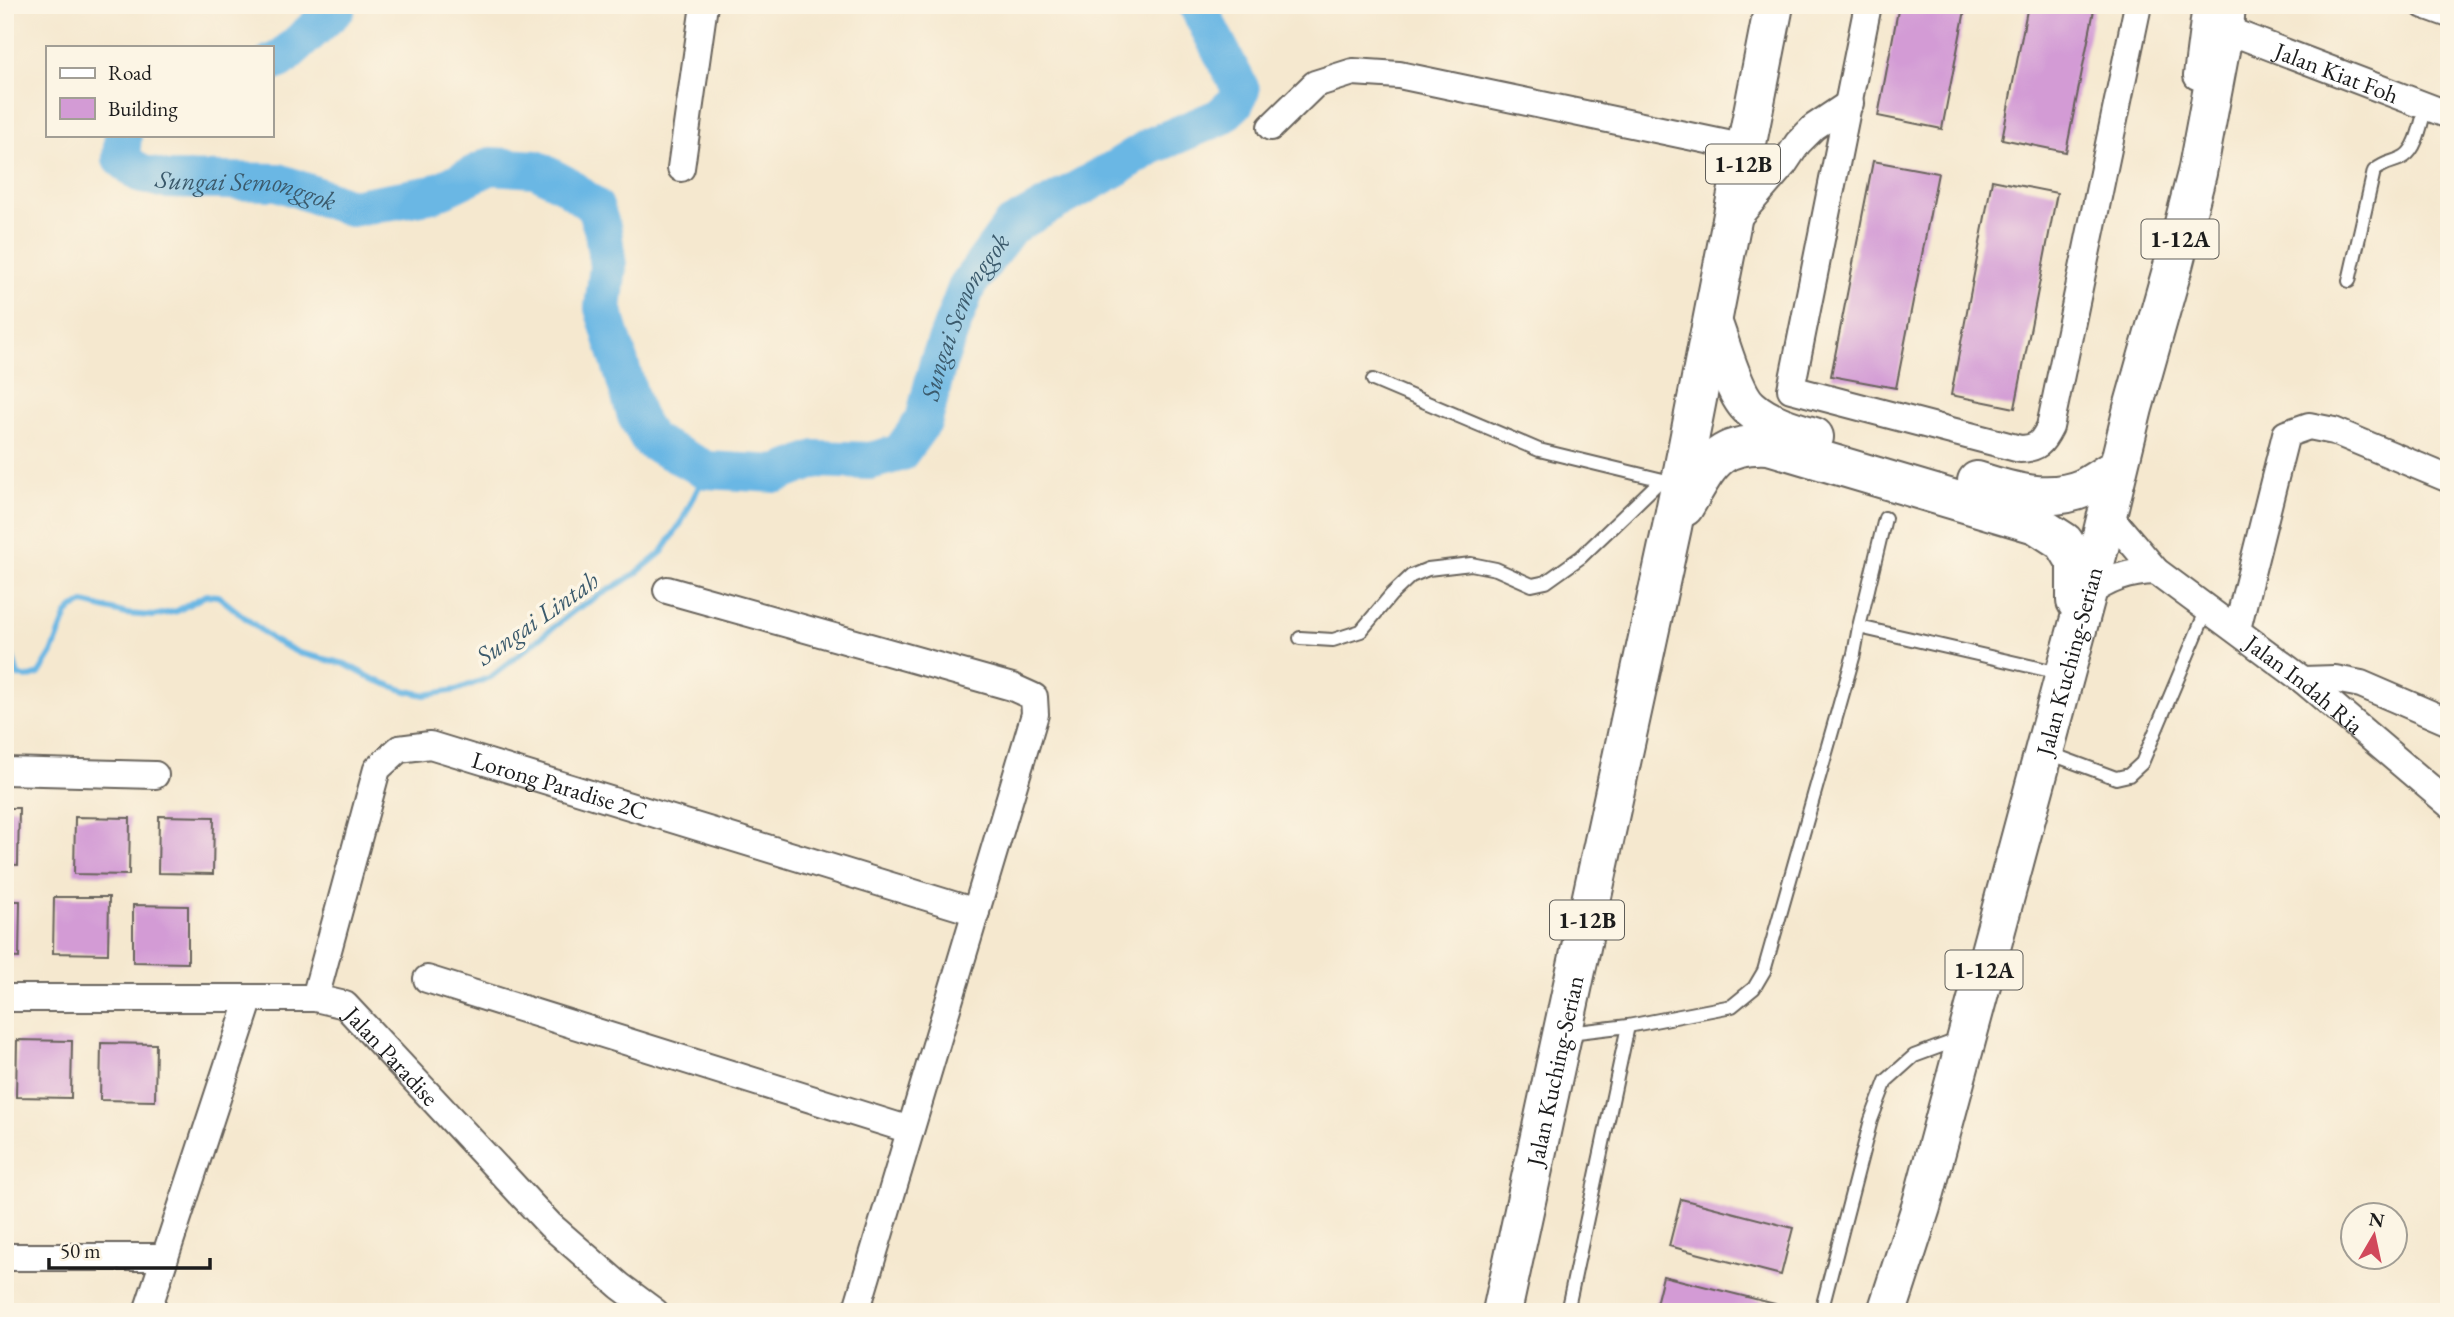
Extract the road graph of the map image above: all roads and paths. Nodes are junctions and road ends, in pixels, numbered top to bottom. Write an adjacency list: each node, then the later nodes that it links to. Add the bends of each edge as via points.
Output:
1 (704, 5): 12 (street)
2 (1774, 5): 11 (highway, Jalan Kuching-Serian / 1-12B)
3 (1868, 5): 8 (street)
4 (2138, 5): 17 (street, via 2050,427 2041,444 2020,449)
5 (2424, 5): 7 (street)
6 (2219, 13): 9 (street, Jalan Kiat Foh); 19 (highway, Jalan Kuching-Serian / 1-12A, via 2197,173)
7 (2449, 14)
8 (1850, 103): 13 (street, via 1798,143); 17 (street)
9 (2437, 111): 14 (lane, via 2405,156 2385,162 2374,172)
10 (1271, 127): 11 (street, via 1315,84 1353,72 1399,75)
11 (1746, 148): 13 (highway, Jalan Kuching-Serian / 1-12B)
12 (681, 168)
13 (1730, 226): 15 (highway, Jalan Kuching-Serian / 1-12B)
14 (2349, 281)
15 (1713, 323): 18 (highway, via 1748,407); 21 (highway, Jalan Kuching-Serian / 1-12B)
16 (1373, 380): 21 (lane, via 1539,450)
17 (1791, 389): 18 (street)
18 (1785, 427): 19 (highway, via 2006,490 2050,497 2083,488)
19 (2117, 468): 22 (highway, Jalan Kuching-Serian / 1-12A)
20 (2449, 479): 30 (street, via 2334,431 2309,426 2286,434)
21 (1671, 482): 24 (highway, Jalan Kuching-Serian / 1-12B); 31 (lane, via 1546,582 1532,585 1471,564 1428,569 1411,576 1361,631 1333,640)
22 (2106, 512): 25 (street, Jalan Indah Ria); 28 (highway, Jalan Kuching-Serian / 1-12A)
23 (1885, 518): 29 (lane)
24 (1672, 527): 28 (highway, via 1710,464 1728,449 1769,445 2036,524 2064,542 2076,562); 45 (highway, Jalan Kuching-Serian / 1-12B)
25 (2156, 571): 27 (street, Jalan Indah Ria); 28 (street, via 2131,572 2100,585)
26 (667, 590): 39 (street, via 1034,697 1035,714)
27 (2207, 609): 30 (street, Jalan Indah Ria); 35 (lane, via 2142,763 2129,775 2116,778)
28 (2081, 611): 32 (highway, Jalan Kuching-Serian / 1-12A)
29 (1860, 627): 32 (lane); 44 (lane, via 1764,971 1754,988 1732,1006)
30 (2237, 629): 33 (street, Jalan Indah Ria)
31 (1300, 638)
32 (2064, 674): 35 (highway, Jalan Kuching-Serian / 1-12A)
33 (2303, 680): 34 (street, via 2361,684); 38 (street, Jalan Indah Ria)
34 (2449, 722)
35 (2042, 751): 46 (highway, Jalan Kuching-Serian / 1-12A)
36 (5, 771): 37 (street)
37 (155, 775)
38 (2449, 804)
39 (976, 912): 43 (street, Lorong Paradise 2C, via 441,748 399,749 377,769); 47 (street)
40 (427, 979): 47 (street)
41 (5, 998): 42 (street, Jalan Paradise)
42 (250, 998): 43 (street, Jalan Paradise); 49 (street)
43 (315, 998): 51 (street, Jalan Paradise, via 345,1005 550,1225)
44 (1628, 1026): 45 (lane); 54 (lane)
45 (1562, 1034): 53 (highway, Jalan Kuching-Serian / 1-12B)
46 (1967, 1037): 55 (lane, via 1914,1056 1886,1081 1871,1120); 56 (highway, Jalan Kuching-Serian / 1-12A, via 1921,1207)
47 (910, 1130): 52 (street)
48 (5, 1257): 49 (street)
49 (165, 1257): 50 (street)
50 (147, 1312)
51 (655, 1312)
52 (856, 1312)
53 (1502, 1312)
54 (1567, 1312)
55 (1821, 1312)
56 (1886, 1312)

